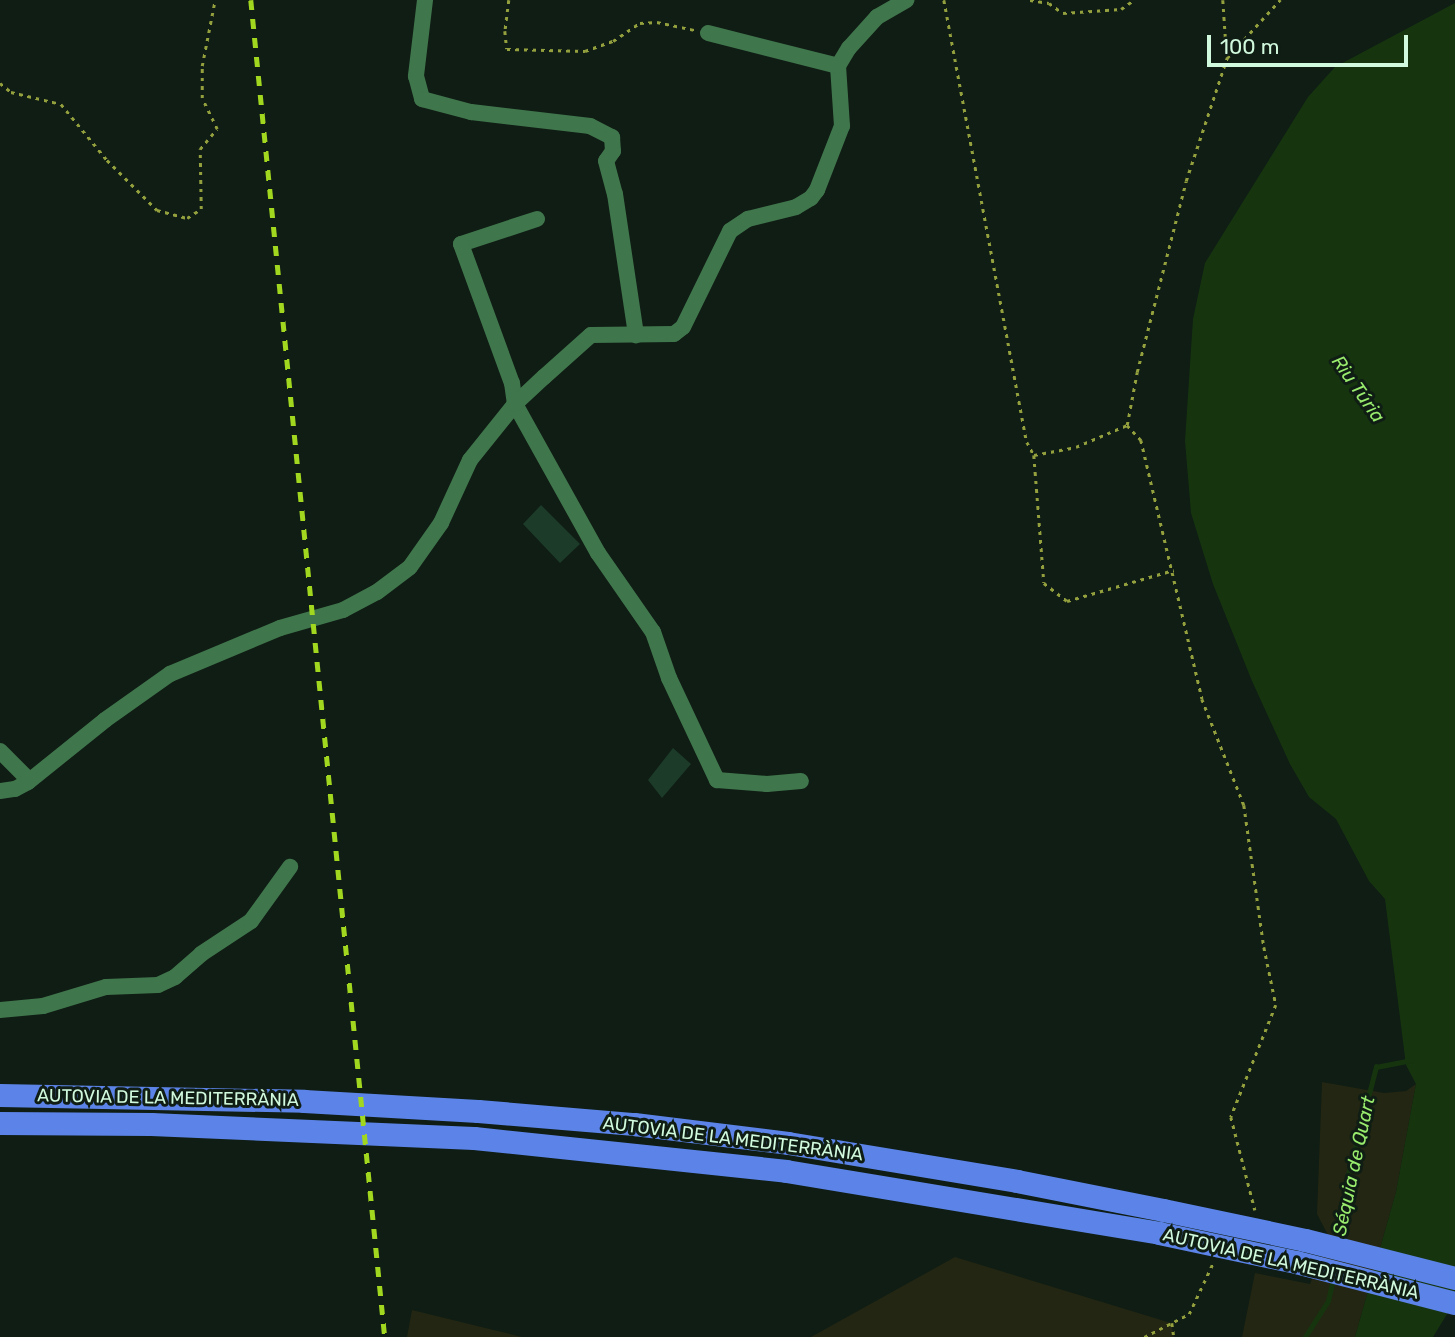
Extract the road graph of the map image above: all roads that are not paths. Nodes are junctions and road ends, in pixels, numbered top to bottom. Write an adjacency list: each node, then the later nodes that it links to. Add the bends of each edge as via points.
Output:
1 (425, 0): 6 (street, via 416,76 422,99 471,112 590,127 612,137 613,151 606,160)
2 (906, 0): 4 (street, via 877,17)
3 (708, 33): 4 (street)
4 (838, 66): 6 (street, via 842,126 817,190 796,207 748,219 730,232 682,327 674,334)
5 (537, 219): 7 (street, via 461,244 512,383)
6 (636, 335): 7 (street, via 591,335)
7 (515, 404): 9 (street, via 470,460 440,523 410,567 343,610 280,628 170,674); 10 (street, via 598,553 653,632 718,780)
8 (0, 751): 9 (street)
9 (29, 780): 11 (street)
10 (800, 781)
11 (0, 791)
12 (290, 867): 13 (street, via 251,921 175,977 158,985 106,987 43,1006)
13 (0, 1010)
14 (0, 1095): 16 (highway, AUTOVIA DE LA MEDITERRÀNIA, via 304,1101 634,1124 788,1143 1163,1210)
15 (0, 1123): 17 (highway, AUTOVIA DE LA MEDITERRÀNIA, via 300,1128 474,1138 786,1171 1158,1233)
16 (1455, 1278)
17 (1455, 1303)

